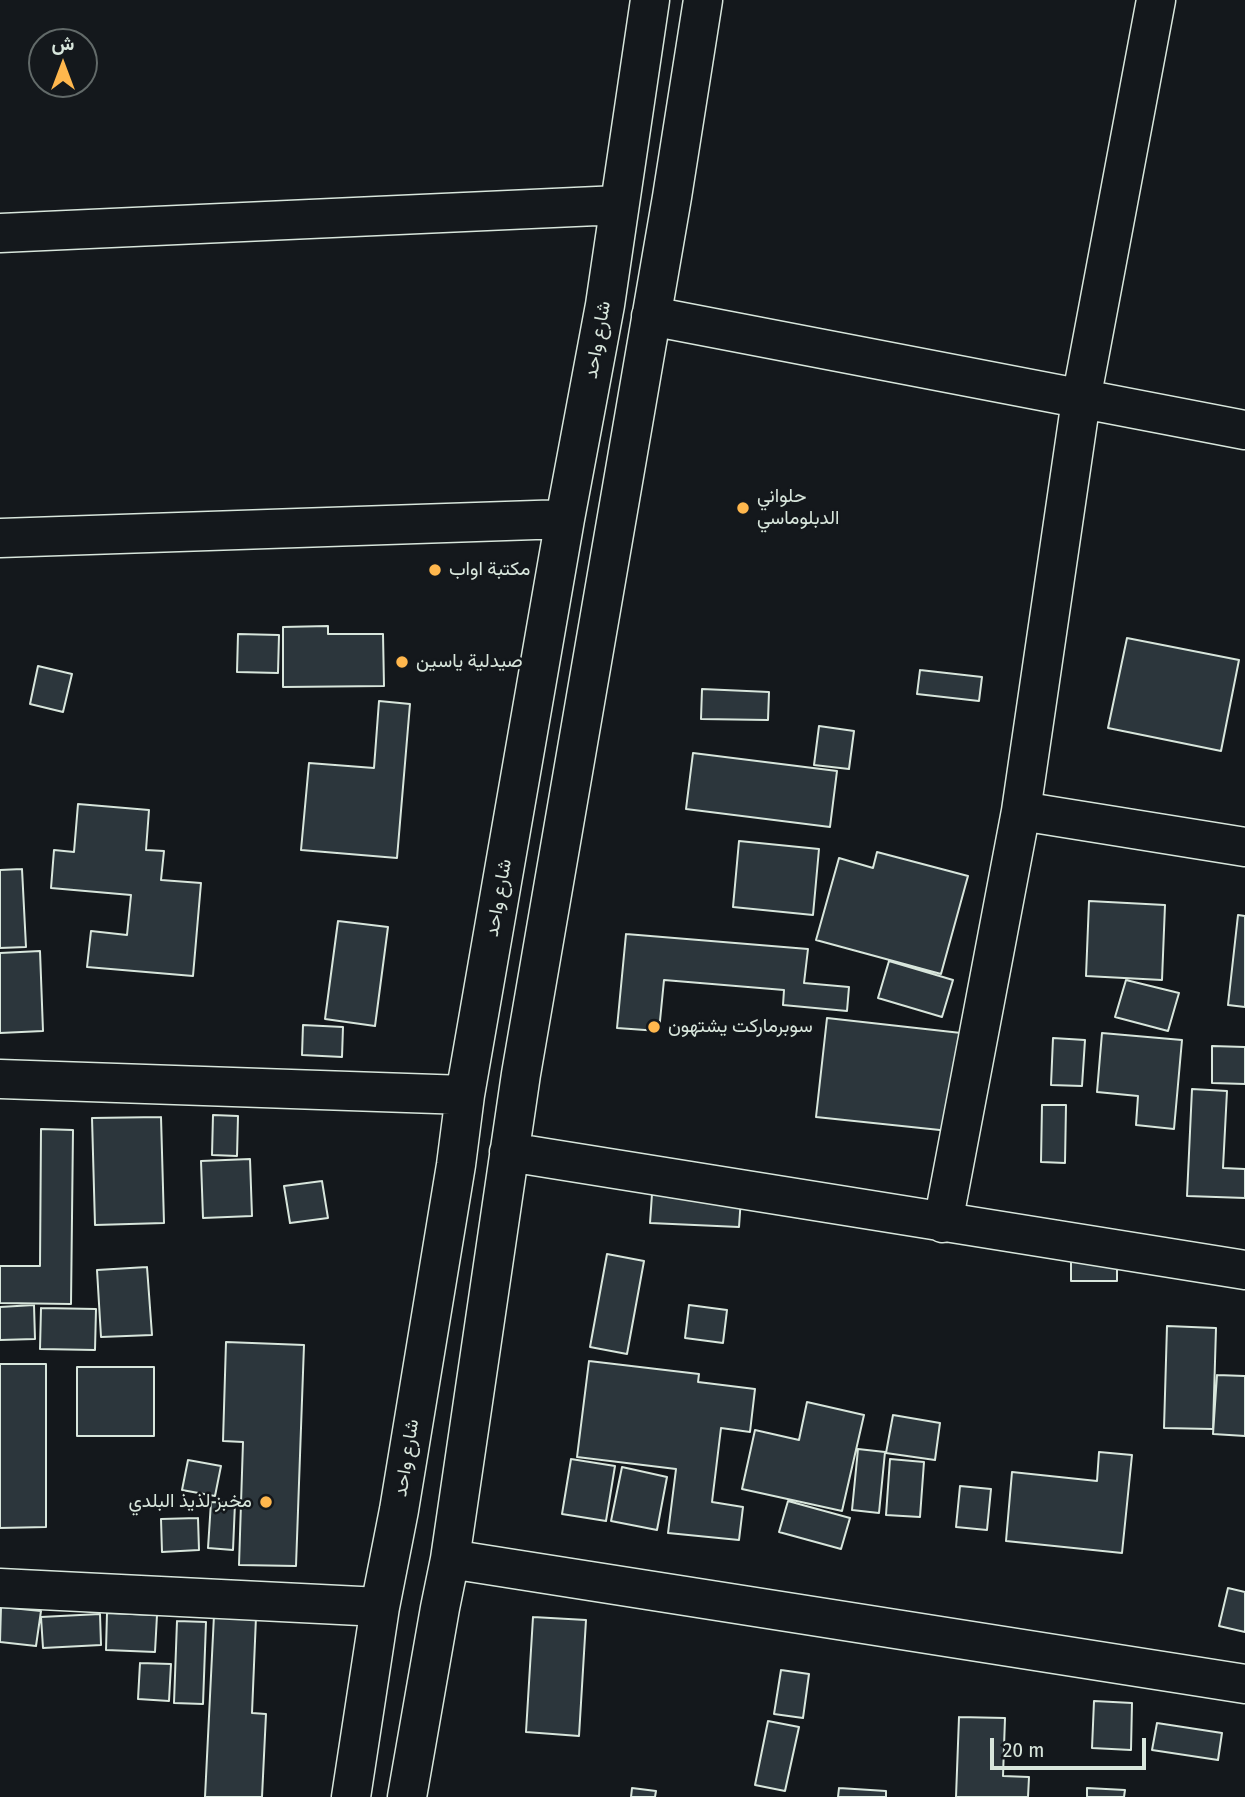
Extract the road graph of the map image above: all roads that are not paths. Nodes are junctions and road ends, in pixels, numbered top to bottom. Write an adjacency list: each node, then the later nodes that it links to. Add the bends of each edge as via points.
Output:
1 (650, 0): 4 (street, شارع واحد)
2 (703, 0): 6 (street)
3 (1156, 0): 7 (street)
4 (619, 205): 5 (street); 9 (street, شارع واحد)
5 (0, 233)
6 (651, 316): 7 (street); 15 (street)
7 (1081, 400): 8 (street); 11 (street)
8 (1245, 430)
9 (565, 519): 10 (street); 14 (street, شارع واحد)
10 (0, 538)
11 (1021, 811): 12 (street); 16 (street)
12 (1245, 847)
13 (0, 1079): 14 (street)
14 (465, 1095): 20 (street, شارع واحد)
15 (509, 1152): 16 (street); 18 (street)
16 (943, 1223): 17 (street)
17 (1245, 1270)
18 (450, 1559): 21 (street); 23 (street)
19 (0, 1588): 20 (street)
20 (380, 1607): 22 (street, شارع واحد)
21 (1245, 1684)
22 (353, 1785): 23 (street)
23 (408, 1789)

